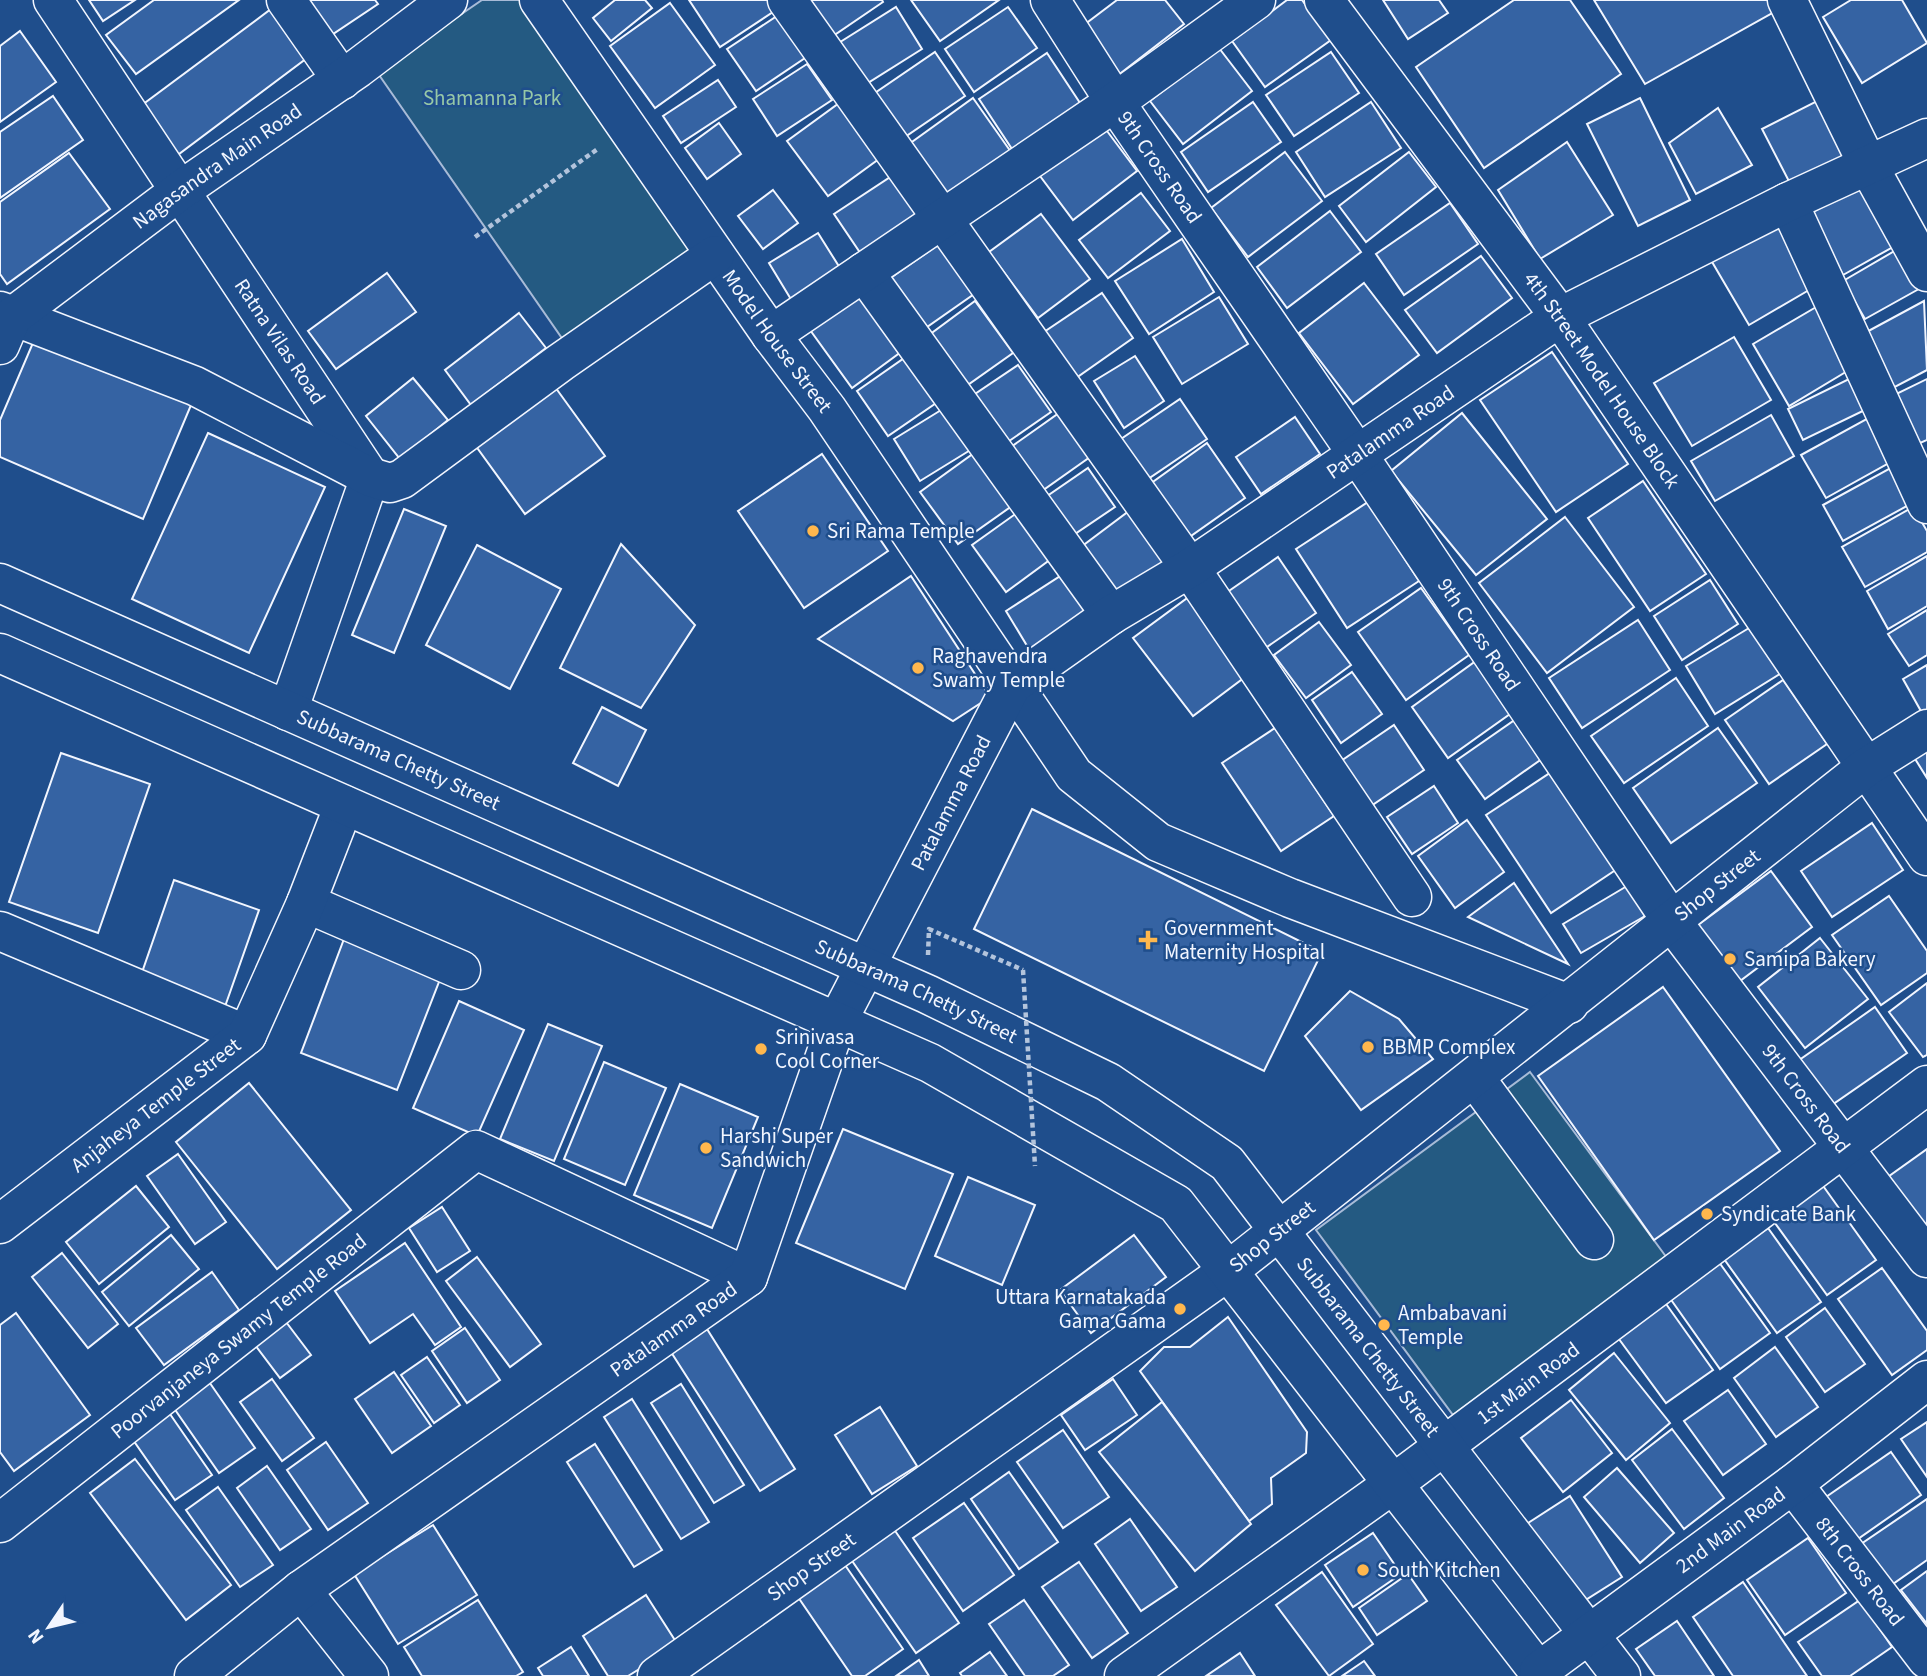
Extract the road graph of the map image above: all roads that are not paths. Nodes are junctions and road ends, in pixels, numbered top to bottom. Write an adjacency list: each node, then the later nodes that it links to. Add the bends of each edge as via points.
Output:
1 (53, 0): 14 (street, Ratna Vilas Road)
2 (286, 0): 10 (street)
3 (447, 0): 10 (street, Nagasandra Main Road)
4 (539, 0): 17 (street, Model House Street)
5 (787, 0): 16 (street)
6 (1050, 0): 11 (street, 9th Cross Road)
7 (1256, 0): 11 (street)
8 (1324, 0): 20 (street, 4th Street Model House Block)
9 (1787, 0): 13 (street)
10 (342, 79): 14 (street, Nagasandra Main Road)
11 (1115, 103): 16 (street); 23 (street, 9th Cross Road)
12 (1927, 138): 13 (street, Patalamma Road)
13 (1868, 167): 15 (street, Patalamma Road); 19 (street)
14 (181, 190): 21 (street, Nagasandra Main Road); 24 (street, Ratna Vilas Road)
15 (1788, 202): 20 (street, Patalamma Road); 25 (street)
16 (941, 220): 18 (street); 26 (street)
17 (715, 255): 22 (street, Model House Street); 24 (street, via 402,479 390,483)
18 (864, 272): 22 (street); 28 (street)
19 (1927, 272)
20 (1560, 317): 23 (street, Patalamma Road); 33 (street, 4th Street Model House Block)
21 (4, 324): 24 (street, via 195,386)
22 (771, 335): 30 (street, Model House Street, via 827,409)
23 (1358, 455): 26 (street, Patalamma Road); 38 (street, 9th Cross Road)
24 (370, 477): 31 (street)
25 (1927, 504)
26 (1190, 568): 28 (street, Patalamma Road); 36 (street)
27 (0, 583): 31 (street, Subbarama Chetty Street)
28 (1111, 615): 30 (street, Patalamma Road)
29 (0, 653): 34 (street)
30 (1012, 685): 40 (street, Patalamma Road); 42 (street, Model House Street, via 1074,775 1158,842 1290,898)
31 (288, 711): 40 (street, Subbarama Chetty Street)
32 (1927, 729): 33 (street, Shop Street)
33 (1865, 768): 35 (street, 4th Street Model House Block); 38 (street, Shop Street)
34 (344, 805): 37 (street, Anjaheya Temple Street); 43 (street)
35 (1927, 856)
36 (1412, 897)
37 (306, 903): 41 (street); 44 (street, Anjaheya Temple Street)
38 (1673, 923): 42 (street, Shop Street); 47 (street, 9th Cross Road)
39 (8, 944): 44 (street)
40 (864, 966): 43 (street, Patalamma Road); 49 (street, Subbarama Chetty Street, via 1108,1082 1227,1163)
41 (461, 970)
42 (1569, 1004): 45 (street, Shop Street)
43 (837, 1022): 52 (street, via 930,1063 1176,1204); 53 (street, Patalamma Road)
44 (247, 1035): 48 (street, Anjaheya Temple Street)
45 (1475, 1078): 49 (street, Shop Street); 50 (street)
46 (1927, 1085): 47 (street, 1st Main Road)
47 (1843, 1149): 51 (street, 9th Cross Road); 55 (street, 1st Main Road)
48 (0, 1224)
49 (1279, 1231): 52 (street, Shop Street); 55 (street, Subbarama Chetty Street)
50 (1594, 1240)
51 (1927, 1258)
52 (1228, 1271): 56 (street); 65 (street, Shop Street)
53 (748, 1277): 58 (street, Poorvanjaneya Swamy Temple Road, via 476,1150); 59 (street, Patalamma Road)
54 (1927, 1380): 57 (street, 2nd Main Road)
55 (1444, 1446): 56 (street, 1st Main Road); 60 (street, Subbarama Chetty Street)
56 (1393, 1484): 62 (street); 66 (street, 1st Main Road)
57 (1793, 1484): 60 (street, 2nd Main Road); 61 (street, 8th Cross Road)
58 (0, 1523)
59 (302, 1590): 63 (street, Patalamma Road); 64 (street)
60 (1588, 1633): 62 (street, 2nd Main Road); 67 (street, Subbarama Chetty Street)
61 (1927, 1658)
62 (1538, 1674)
63 (194, 1676)
64 (369, 1676)
65 (657, 1676)
66 (1124, 1676)
67 (1621, 1676)

